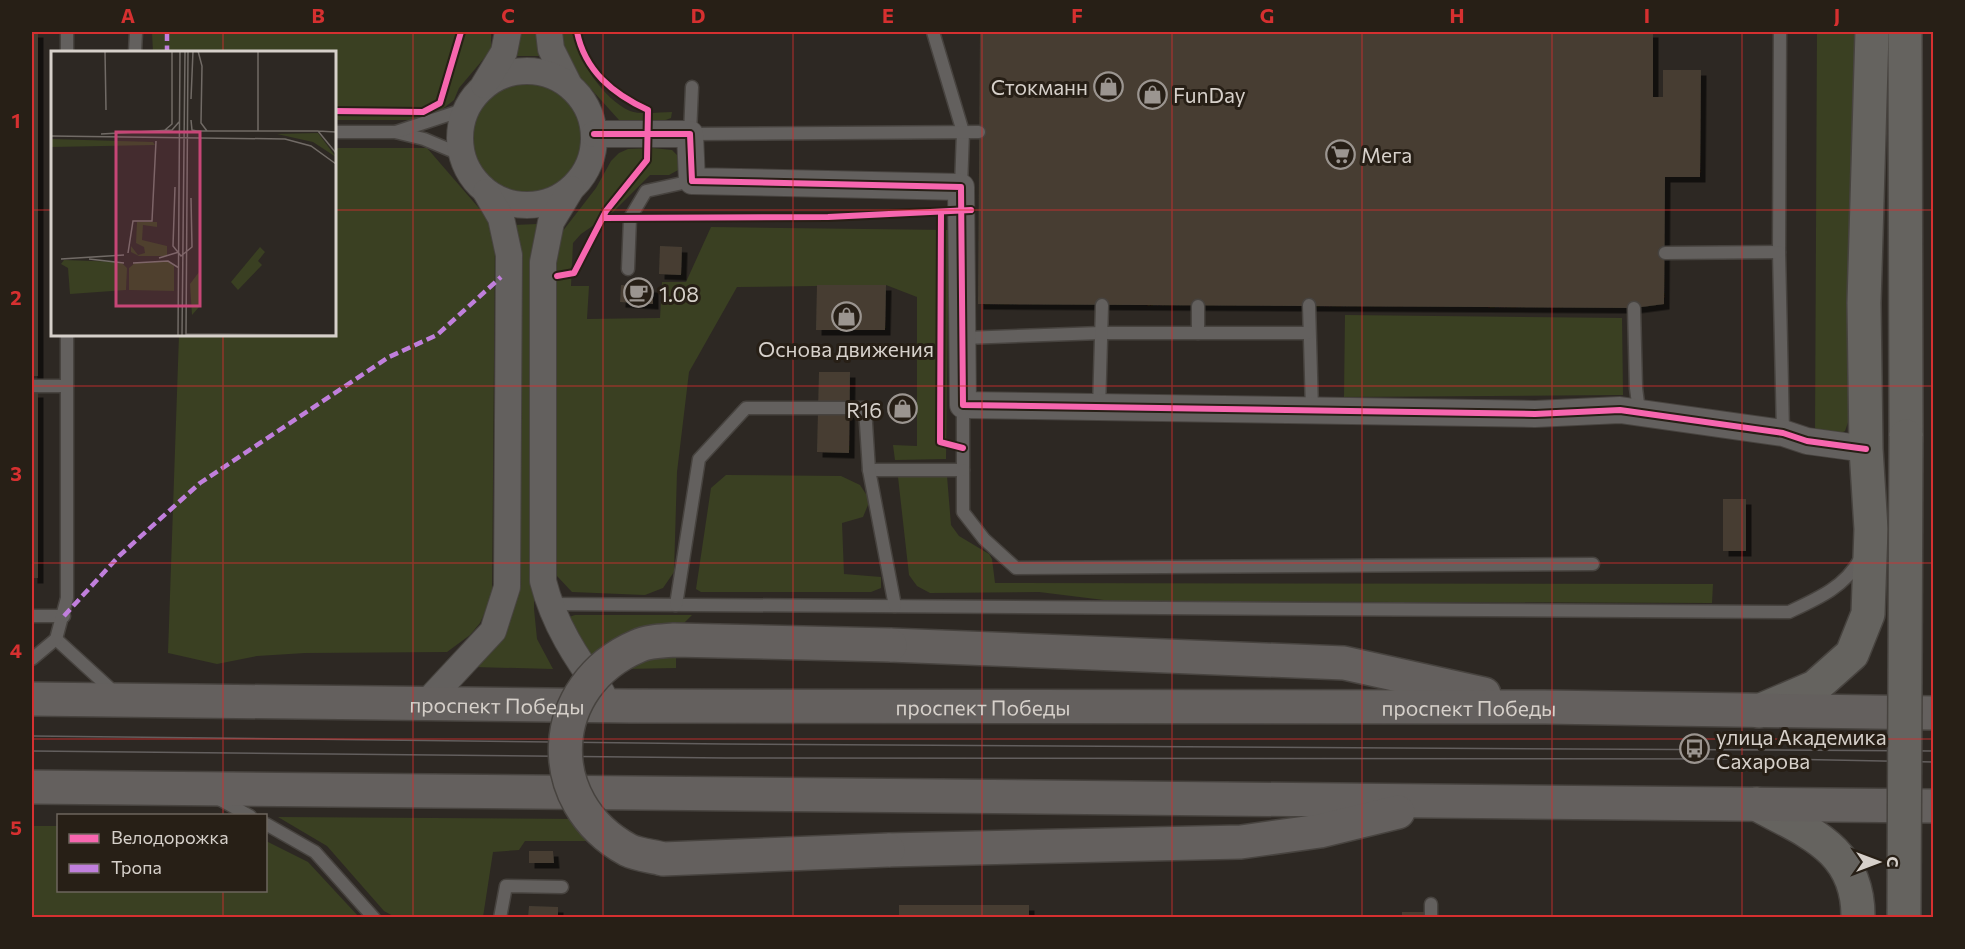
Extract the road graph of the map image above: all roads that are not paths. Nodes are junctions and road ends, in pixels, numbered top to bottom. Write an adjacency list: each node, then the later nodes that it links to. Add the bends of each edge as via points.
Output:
1 (67, 32): 9 (lane)
2 (136, 32): 10 (lane)
3 (508, 32): 12 (street, via 504,52)
4 (549, 32): 11 (street, via 551,49)
5 (933, 32): 17 (lane)
6 (1780, 32): 26 (lane)
7 (1872, 32): 45 (main road, via 1864,303)
8 (1905, 32): 77 (main road, bridge)
9 (67, 51)
10 (135, 51)
11 (568, 85): 12 (street, via 548,74 525,71 503,75); 19 (street, via 582,98 591,115)
12 (483, 87): 14 (street)
13 (692, 87): 20 (lane)
14 (466, 109): 16 (lane); 21 (street, via 460,139)
15 (336, 132): 16 (lane)
16 (394, 132): 21 (lane)
17 (963, 132): 18 (lane); 20 (lane); 23 (lane)
18 (980, 132)
19 (594, 134): 20 (street); 24 (street, via 593,154 585,174)
20 (690, 134): 22 (street)
21 (462, 155): 25 (street, via 470,175)
22 (692, 181): 23 (street); 28 (lane, via 646,191 630,218)
23 (962, 187): 37 (street)
24 (572, 189): 25 (street, via 552,201 529,206 506,202); 50 (street, via 551,222 543,262 543,581)
25 (486, 192): 59 (street, via 501,218 509,255 507,587 493,631)
26 (1779, 252): 27 (lane); 44 (lane)
27 (1665, 253)
28 (628, 269)
29 (1102, 305): 33 (lane)
30 (1310, 305): 35 (lane)
31 (1198, 306): 34 (lane)
32 (1634, 308): 43 (lane)
33 (1101, 333): 34 (lane); 37 (lane); 41 (lane)
34 (1198, 333): 35 (lane)
35 (1308, 333): 42 (lane)
36 (67, 336): 39 (lane)
37 (964, 338): 40 (street)
38 (32, 386): 39 (lane)
39 (67, 386): 54 (lane)
40 (963, 405): 41 (street); 47 (lane)
41 (1099, 409): 42 (street)
42 (1312, 410): 43 (street, via 1535,414)
43 (1639, 411): 44 (street)
44 (1783, 433): 45 (street, via 1807,441)
45 (1866, 449): 48 (main road)
46 (869, 470): 47 (lane); 51 (lane, via 865,408 746,408 699,459); 52 (lane)
47 (963, 470): 49 (lane, via 963,512 984,539 1017,568)
48 (1871, 540): 52 (lane, via 1854,570 1826,595 1789,612); 62 (main road, via 1868,614 1852,654 1815,687)
49 (1593, 564)
50 (549, 604): 51 (lane); 60 (street, via 574,655)
51 (676, 605): 52 (lane)
52 (895, 606)
53 (32, 616): 54 (lane)
54 (64, 616): 55 (lane)
55 (56, 639): 56 (lane); 58 (lane)
56 (32, 659)
57 (32, 699): 58 (main road, проспект Победы)
58 (124, 700): 59 (main road, проспект Победы)
59 (425, 704): 60 (main road, проспект Победы)
60 (612, 705): 61 (main road, проспект Победы)
61 (1545, 707): 62 (main road, проспект Победы); 66 (main road, bridge, via 1344,663 674,640 639,645 607,664 585,684 571,712 565,738 565,767 578,804 597,828 629,851 663,859 1241,842 1320,831 1393,813)
62 (1759, 711): 63 (main road, проспект Победы)
63 (1934, 713)
64 (32, 787): 65 (main road)
65 (203, 790): 66 (main road); 69 (lane)
66 (1502, 800): 67 (main road)
67 (1756, 804): 68 (main road); 76 (main road, via 1813,834 1847,866)
68 (1934, 806)
69 (246, 814)
70 (267, 825): 73 (lane, via 315,852)
71 (562, 887): 74 (lane, via 506,886)
72 (1431, 904): 75 (lane)
73 (374, 918)
74 (500, 918)
75 (1431, 918)
76 (1858, 918)
77 (1904, 918)

